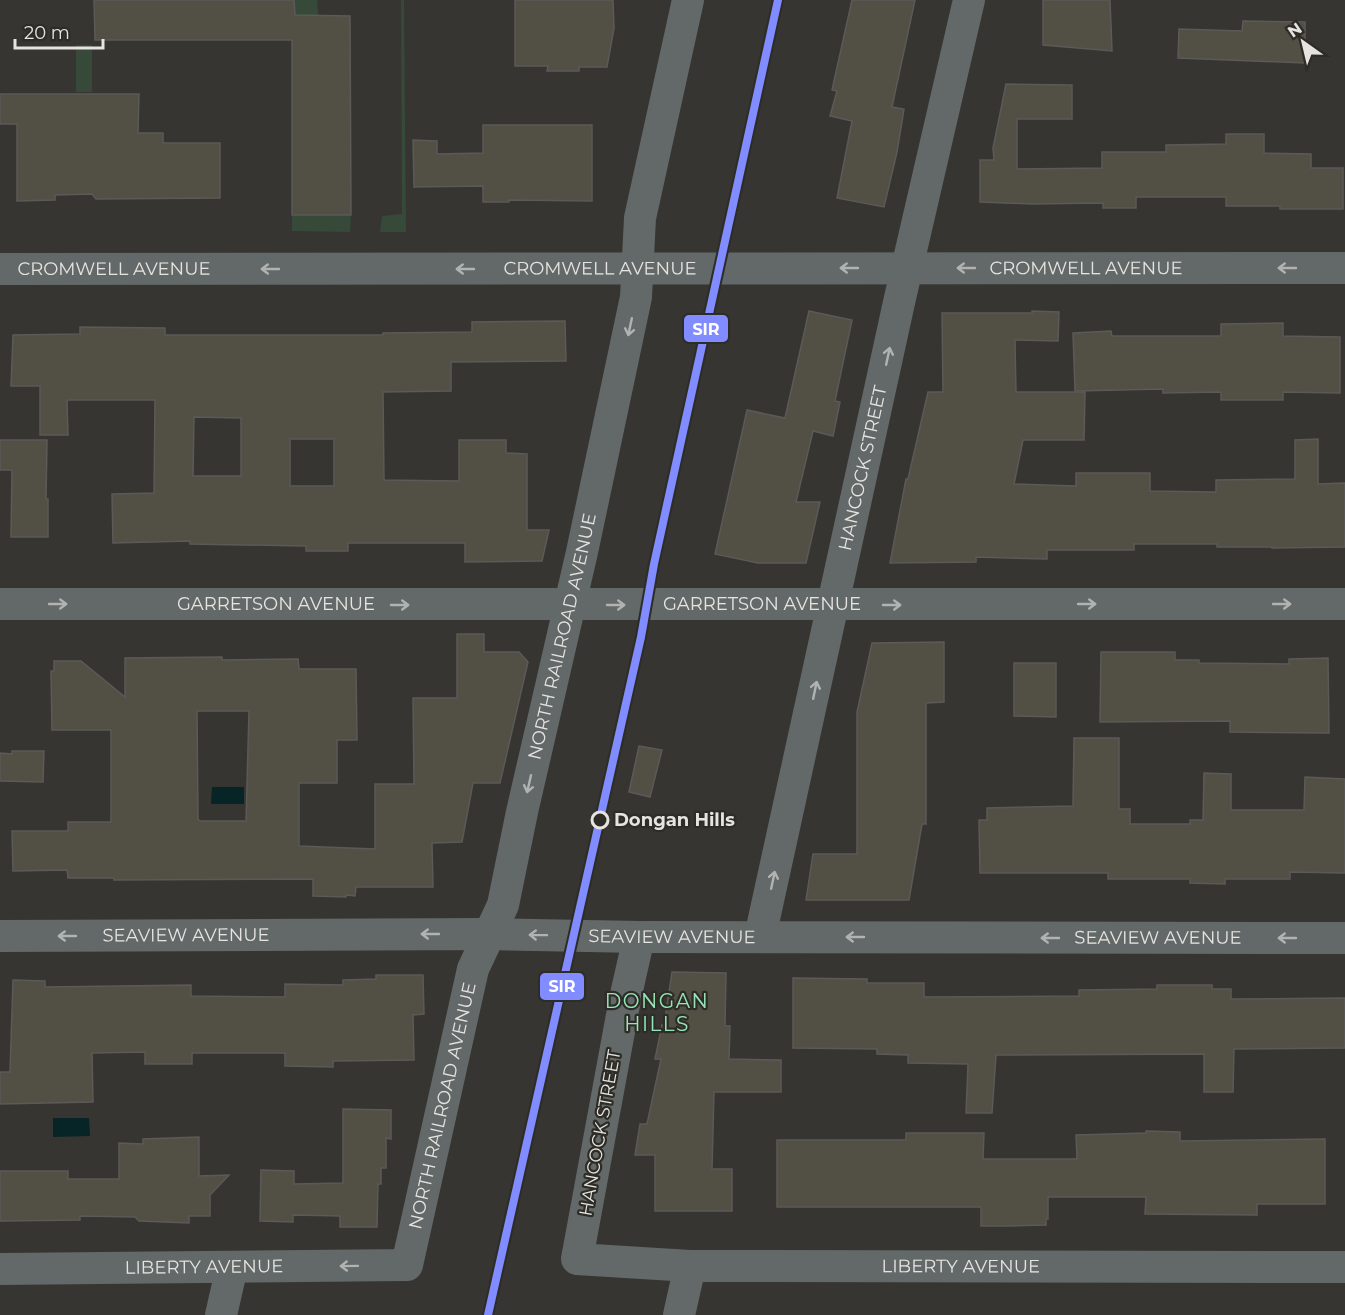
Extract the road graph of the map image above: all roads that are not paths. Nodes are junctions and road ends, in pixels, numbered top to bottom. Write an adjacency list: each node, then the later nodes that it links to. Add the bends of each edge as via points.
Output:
1 (688, 0): 6 (street, NORTH RAILROAD AVENUE, via 640,218)
2 (969, 0): 3 (street, HANCOCK STREET)
3 (907, 268): 4 (street, CROMWELL AVENUE, one-way to 3); 6 (street, CROMWELL AVENUE, one-way to 6); 8 (street, HANCOCK STREET, one-way to 3)
4 (1345, 268)
5 (0, 269): 6 (street, CROMWELL AVENUE, one-way to 5)
6 (638, 269): 10 (street, NORTH RAILROAD AVENUE, one-way to 10, via 636,297)
7 (0, 604): 10 (street, GARRETSON AVENUE, one-way to 10)
8 (833, 604): 9 (street, GARRETSON AVENUE, one-way to 9); 10 (street, GARRETSON AVENUE, one-way to 8); 14 (street, HANCOCK STREET, one-way to 8)
9 (1345, 604)
10 (569, 605): 11 (street, NORTH RAILROAD AVENUE, one-way to 11, via 503,905)
11 (489, 934): 12 (street, SEAVIEW AVENUE, one-way to 12); 13 (street, SEAVIEW AVENUE, one-way to 11); 17 (street, NORTH RAILROAD AVENUE, via 473,969)
12 (0, 936)
13 (639, 937): 14 (street, SEAVIEW AVENUE); 16 (street, HANCOCK STREET)
14 (760, 938): 15 (street, SEAVIEW AVENUE, one-way to 14)
15 (1345, 938)
16 (577, 1259): 18 (street, LIBERTY AVENUE)
17 (407, 1265): 19 (street, LIBERTY AVENUE, one-way to 19)
18 (690, 1266): 20 (street, LIBERTY AVENUE); 23 (street)
19 (232, 1267): 21 (street, LIBERTY AVENUE); 22 (street)
20 (1345, 1267)
21 (0, 1269)
22 (221, 1315)
23 (679, 1315)

